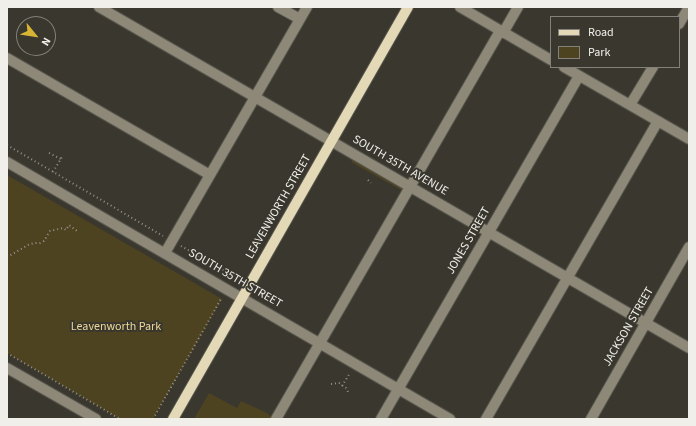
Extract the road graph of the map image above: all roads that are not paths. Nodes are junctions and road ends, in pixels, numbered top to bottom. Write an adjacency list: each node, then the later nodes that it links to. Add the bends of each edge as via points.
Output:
1 (99, 7): 16 (street, SOUTH 35TH AVENUE)
2 (278, 7): 8 (street)
3 (307, 7): 8 (street)
4 (408, 7): 20 (main road, LEAVENWORTH STREET)
5 (517, 7): 10 (street)
6 (464, 8): 10 (street)
7 (687, 13): 9 (street)
8 (300, 19): 16 (street)
9 (680, 23)
10 (501, 32): 12 (street); 23 (street)
11 (7, 58): 22 (street)
12 (550, 59)
13 (566, 68): 15 (street)
14 (652, 68): 17 (street)
15 (579, 76): 17 (street); 24 (street, JONES STREET)
16 (255, 97): 20 (street, SOUTH 35TH AVENUE); 22 (street)
17 (630, 105): 18 (street)
18 (658, 121): 19 (street); 27 (street)
19 (689, 139)
20 (332, 142): 23 (street, SOUTH 35TH AVENUE); 28 (main road, LEAVENWORTH STREET)
21 (7, 162): 26 (street, SOUTH 35TH STREET)
22 (210, 176): 26 (street)
23 (410, 186): 24 (street, SOUTH 35TH AVENUE); 30 (street)
24 (488, 232): 27 (street, SOUTH 35TH AVENUE); 33 (street, JONES STREET)
25 (689, 247): 29 (street, JACKSON STREET)
26 (165, 253): 28 (street, SOUTH 35TH STREET)
27 (567, 278): 29 (street, SOUTH 35TH AVENUE); 39 (street)
28 (242, 298): 30 (street, SOUTH 35TH STREET); 35 (main road, LEAVENWORTH STREET)
29 (645, 324): 31 (street, SOUTH 35TH AVENUE); 40 (street, JACKSON STREET)
30 (320, 343): 33 (street, SOUTH 35TH STREET); 36 (street)
31 (689, 348)
32 (7, 368): 34 (street)
33 (398, 389): 37 (street, JONES STREET); 38 (street, SOUTH 35TH STREET)
34 (96, 419)
35 (172, 419)
36 (276, 419)
37 (381, 419)
38 (450, 419)
39 (486, 419)
40 (591, 419)

